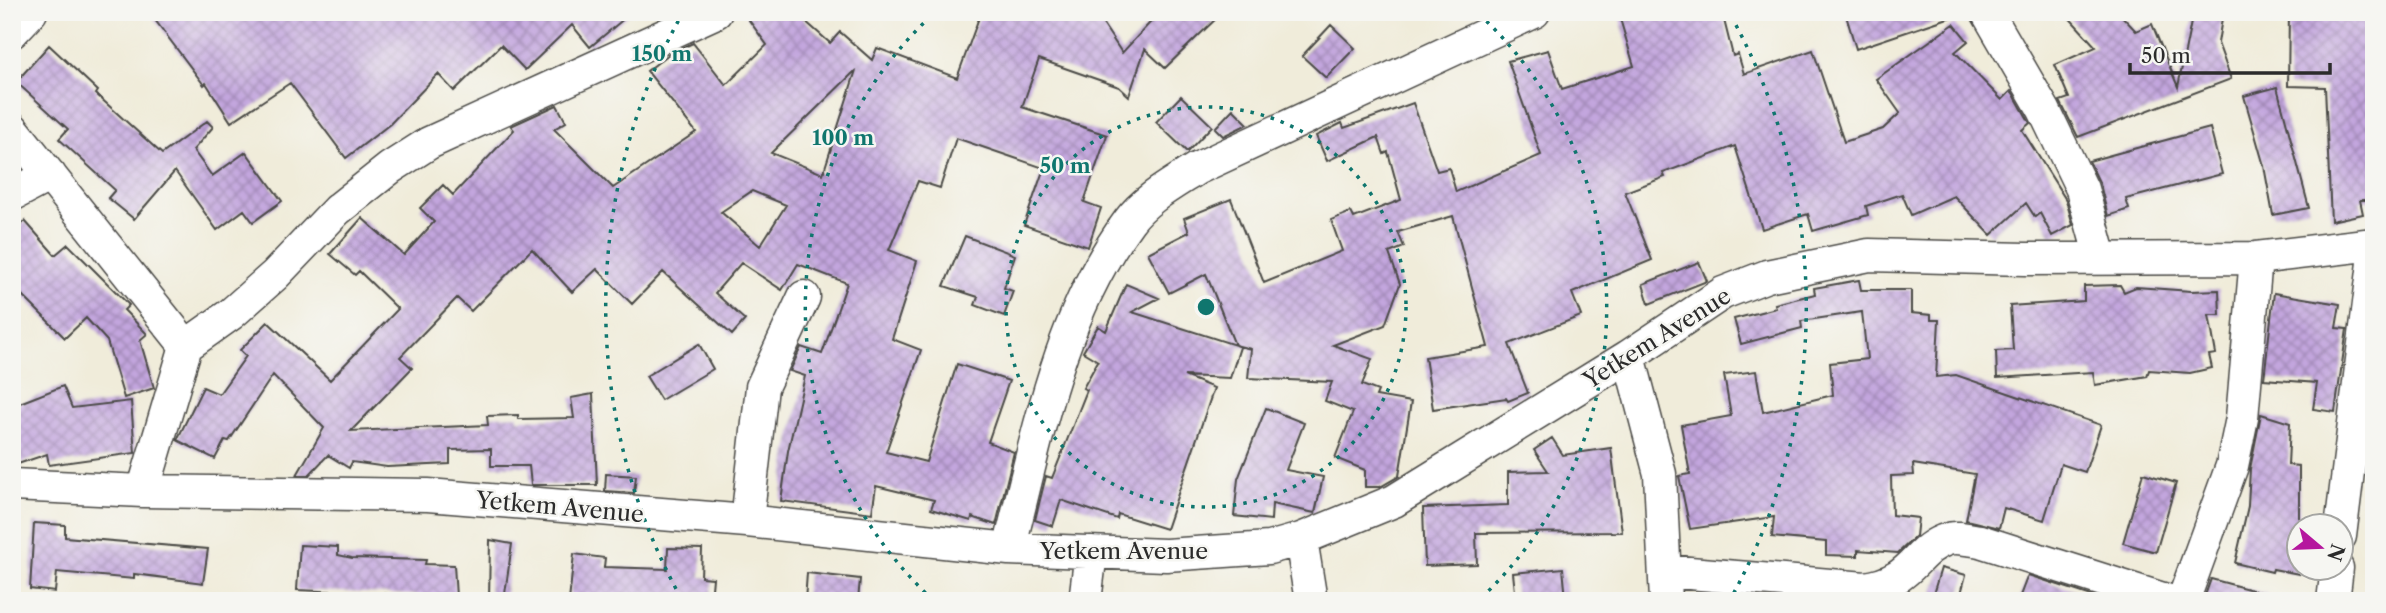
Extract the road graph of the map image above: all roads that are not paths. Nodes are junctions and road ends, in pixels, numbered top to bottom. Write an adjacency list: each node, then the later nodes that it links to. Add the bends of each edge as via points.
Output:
1 (32, 12): 5 (street)
2 (716, 12): 14 (street, via 429,143 337,210 232,314)
3 (1534, 12): 21 (street, via 1196,169 1130,219 1100,267 1050,389)
4 (1987, 12): 10 (street, via 2044,110 2077,179)
5 (12, 32)
6 (12, 128): 7 (street)
7 (50, 175): 8 (street); 14 (street)
8 (12, 195)
9 (2374, 244): 11 (street, Yetkem Avenue)
10 (2101, 258): 11 (street, Yetkem Avenue); 15 (street, Yetkem Avenue, via 1869,255 1815,264 1723,293)
11 (2256, 258): 28 (street, via 2242,418 2232,466)
12 (2374, 263): 18 (street)
13 (804, 297): 19 (street, via 762,387)
14 (186, 346): 17 (street)
15 (1629, 356): 20 (street, Yetkem Avenue, via 1394,501); 24 (street, via 1660,474)
16 (12, 485): 17 (street, Yetkem Avenue)
17 (143, 491): 19 (street, Yetkem Avenue, via 428,495)
18 (2343, 512)
19 (747, 522): 21 (street, Yetkem Avenue)
20 (1301, 539): 22 (street, Yetkem Avenue, via 1269,548 1166,555); 26 (street)
21 (1009, 549): 22 (street, Yetkem Avenue)
22 (1091, 552): 25 (street)
23 (2335, 582): 29 (street)
24 (1666, 586): 27 (street, via 1884,586 1950,538 1980,541)
25 (1085, 601)
26 (1311, 601)
27 (2169, 601)
28 (2183, 601)
29 (2333, 601)

